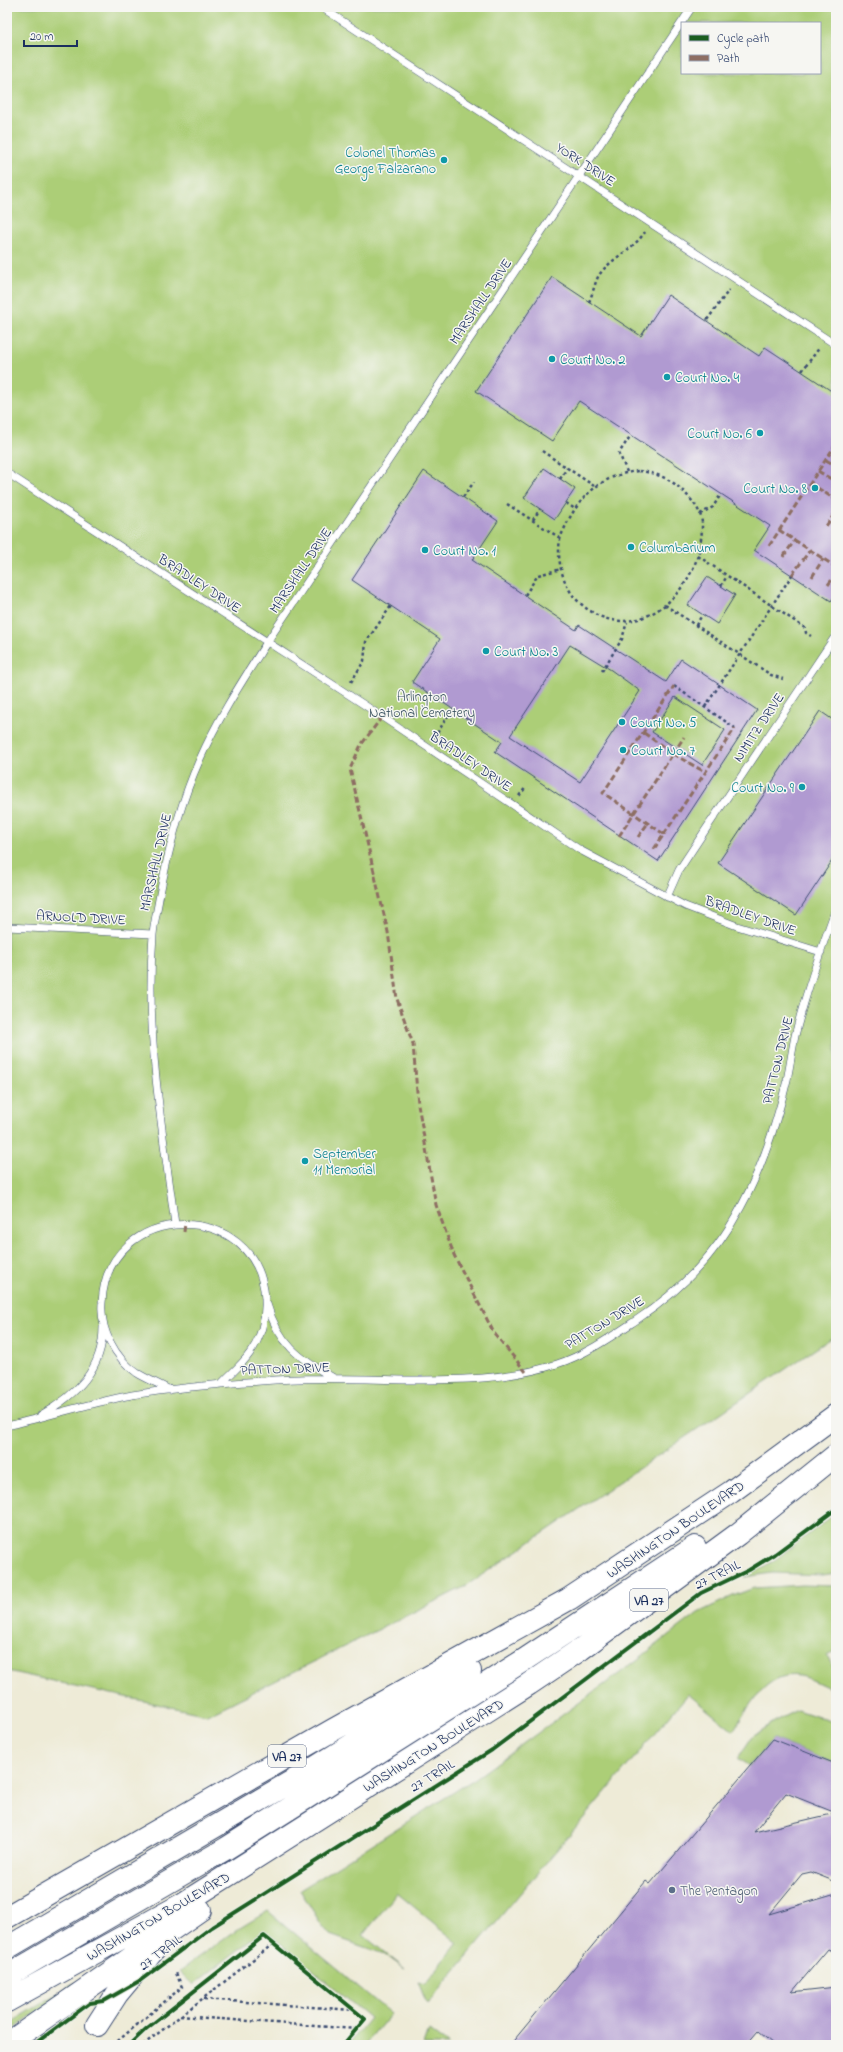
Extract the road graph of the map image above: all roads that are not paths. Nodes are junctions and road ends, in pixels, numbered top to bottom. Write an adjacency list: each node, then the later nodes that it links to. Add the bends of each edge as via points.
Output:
1 (321, 7): 5 (lane, YORK DRIVE)
2 (692, 7): 3 (lane, MARSHALL DRIVE)
3 (682, 22)
4 (681, 24): 5 (lane, MARSHALL DRIVE)
5 (580, 176): 6 (lane, YORK DRIVE); 9 (lane, MARSHALL DRIVE)
6 (836, 345)
7 (7, 473): 9 (lane, BRADLEY DRIVE)
8 (836, 635): 10 (lane, NIMITZ DRIVE, via 679,870)
9 (267, 642): 10 (lane, BRADLEY DRIVE, via 580,850); 13 (lane, MARSHALL DRIVE, via 217,724 185,796 164,875)
10 (667, 897): 14 (lane, BRADLEY DRIVE, via 737,926)
11 (836, 908): 14 (lane, PATTON DRIVE)
12 (7, 927): 13 (lane, ARNOLD DRIVE)
13 (153, 934): 15 (lane, MARSHALL DRIVE, via 151,1023 161,1124)
14 (821, 952): 18 (lane, PATTON DRIVE, via 795,1035 786,1082 774,1123 743,1204 724,1236 696,1270 672,1293 649,1312 588,1350 558,1364 526,1372 482,1378)
15 (175, 1224): 16 (lane, via 196,1224 228,1236 242,1248 253,1263); 17 (lane, via 162,1226 137,1237 117,1256 102,1294)
16 (264, 1293): 18 (lane, via 274,1325 293,1351 308,1364); 19 (lane, via 264,1317 258,1340 250,1353)
17 (103, 1321): 20 (lane, via 110,1341 121,1358 137,1373); 22 (lane, via 103,1343 99,1357 83,1383 60,1404)
18 (336, 1379): 19 (lane, PATTON DRIVE)
19 (221, 1384): 20 (lane, PATTON DRIVE)
20 (170, 1390): 22 (lane, PATTON DRIVE, via 130,1396)
21 (836, 1415): 26 (highway, WASHINGTON BOULEVARD / VA 27, via 783,1456 708,1508)
22 (32, 1420): 23 (lane, PATTON DRIVE)
23 (7, 1426)
24 (836, 1455): 25 (highway, WASHINGTON BOULEVARD / VA 27)
25 (813, 1472): 27 (highway, WASHINGTON BOULEVARD / VA 27, via 738,1534 581,1649); 31 (highway, via 728,1523 652,1577 240,1840)
26 (569, 1599): 28 (highway, WASHINGTON BOULEVARD / VA 27, via 333,1730); 30 (highway, via 487,1660 308,1772)
27 (310, 1823): 29 (highway, via 241,1883); 32 (highway, WASHINGTON BOULEVARD / VA 27, via 180,1905)
28 (7, 1917)
29 (180, 1922): 33 (highway, via 137,1969); 34 (highway)
30 (7, 1948)
31 (7, 1976)
32 (7, 2001)
33 (97, 2025)
34 (7, 2044)

